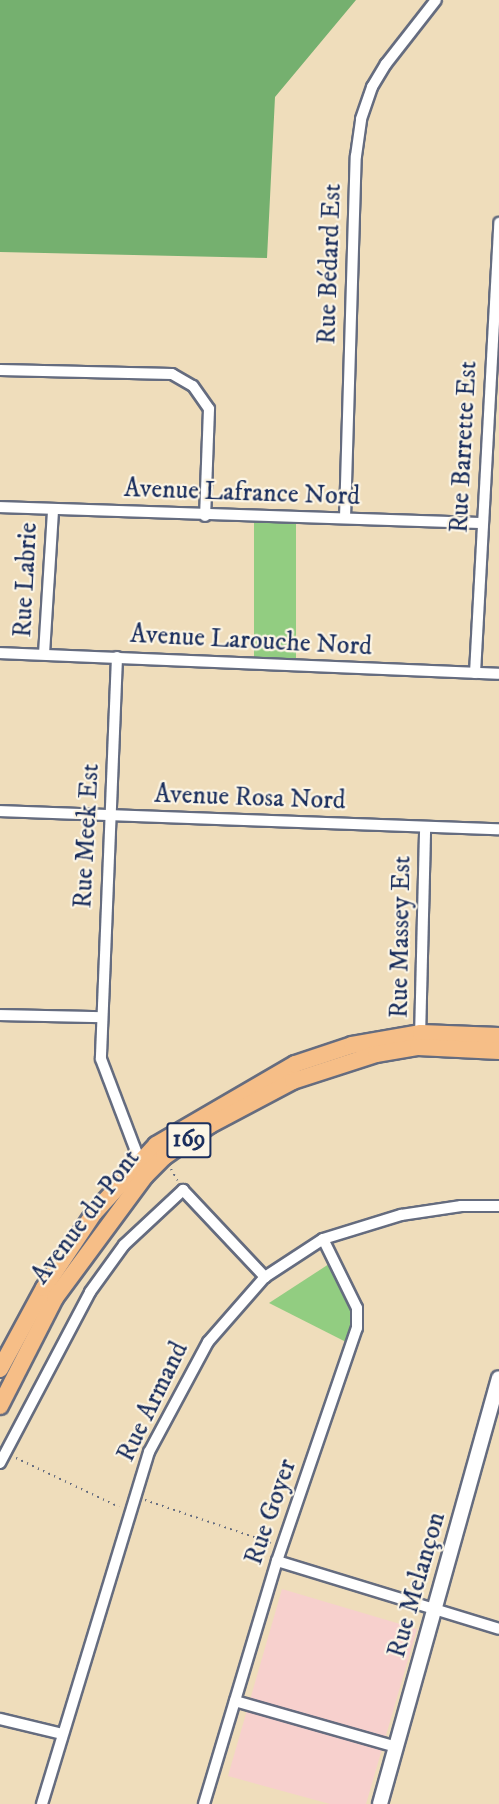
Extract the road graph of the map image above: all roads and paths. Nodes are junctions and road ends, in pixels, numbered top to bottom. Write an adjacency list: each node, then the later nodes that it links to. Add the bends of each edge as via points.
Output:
1 (436, 0): 7 (street, Rue Bédard Est, via 372,87 361,119 356,156)
2 (499, 223): 8 (street, Rue Barrette Est)
3 (0, 370): 6 (street, via 172,374 193,386 209,409)
4 (0, 507): 5 (street, Avenue Lafrance Nord)
5 (53, 509): 6 (street, Avenue Lafrance Nord); 10 (street, Rue Labrie)
6 (205, 516): 7 (street, Avenue Lafrance Nord)
7 (345, 518): 8 (street, Avenue Lafrance Nord)
8 (483, 523): 12 (street, Rue Barrette Est)
9 (0, 653): 10 (street, Avenue Larouche Nord)
10 (44, 654): 11 (street, Avenue Larouche Nord)
11 (117, 657): 12 (street, Avenue Larouche Nord, via 250,666); 15 (street, Rue Meek Est)
12 (476, 673): 13 (street, Avenue Larouche Nord)
13 (499, 674)
14 (0, 812): 15 (street, Avenue Rosa Nord)
15 (111, 815): 16 (street, Avenue Rosa Nord); 19 (street, Rue Meek Est)
16 (426, 827): 17 (street, Avenue Rosa Nord); 21 (street, Rue Massey Est)
17 (499, 829)
18 (0, 1015): 19 (street)
19 (99, 1017): 24 (street, Rue Meek Est, via 101,1059)
20 (499, 1036): 21 (main road, Avenue du Pont)
21 (420, 1040): 22 (main road, Avenue du Pont / 169); 23 (main road, Avenue du Pont / 169, via 293,1081 210,1125); 24 (main road, Avenue du Pont, via 352,1045 295,1064 156,1145)
22 (499, 1051)
23 (164, 1157): 25 (main road, Avenue du Pont / 169); 26 (path)
24 (140, 1160): 25 (street, Rue Meek Est); 30 (main road, Avenue du Pont, via 94,1213 44,1288)
25 (145, 1176): 32 (main road, Avenue du Pont / 169, via 55,1298)
26 (183, 1190): 29 (street); 33 (street, via 124,1245 90,1292)
27 (499, 1206): 28 (street, Rue Armand, via 461,1206 401,1215)
28 (323, 1239): 29 (street, Rue Armand); 36 (street, Rue Goyer, via 357,1308 357,1328)
29 (265, 1277): 34 (street, Rue Armand, via 208,1342 148,1452)
30 (0, 1369)
31 (499, 1378): 38 (street, Rue Melançon)
32 (0, 1406)
33 (3, 1458): 35 (path)
34 (135, 1497): 35 (street, Rue Armand); 36 (path)
35 (130, 1511): 42 (street, Rue Armand)
36 (282, 1546): 37 (street, Rue Goyer)
37 (277, 1561): 38 (street); 40 (street, Rue Goyer)
38 (435, 1610): 39 (street); 43 (street, Rue Melançon)
39 (499, 1629)
40 (235, 1701): 43 (street); 45 (street, Rue Goyer)
41 (0, 1719): 42 (street)
42 (62, 1734): 44 (street, Rue Armand)
43 (396, 1747): 46 (street, Rue Melançon)
44 (42, 1804)
45 (204, 1804)
46 (380, 1804)

